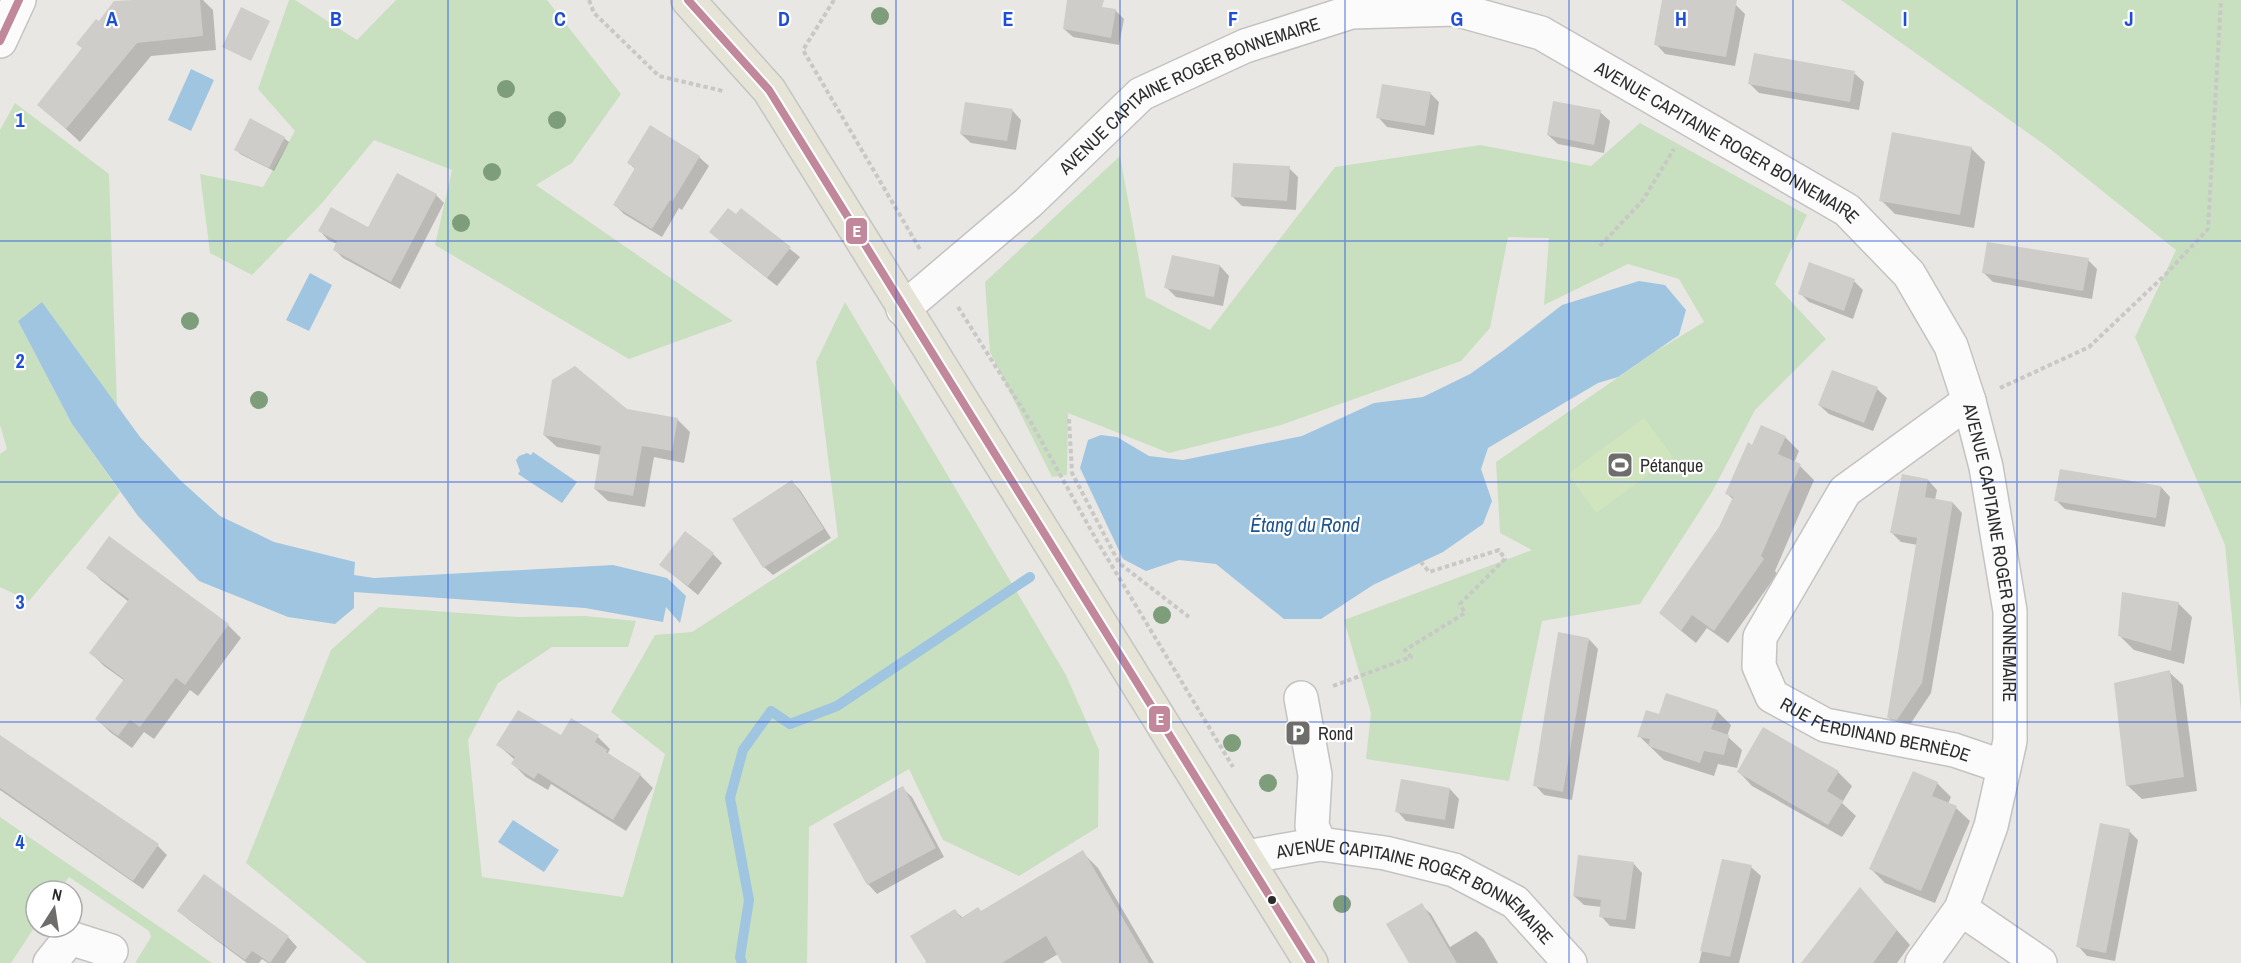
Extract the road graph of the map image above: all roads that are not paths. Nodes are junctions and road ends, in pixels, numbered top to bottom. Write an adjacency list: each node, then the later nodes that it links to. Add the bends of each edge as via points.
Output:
1 (19, 0): 5 (street)
2 (688, 0): 6 (main road, via 769,90)
3 (1482, 0): 4 (street)
4 (1541, 33): 6 (street, AVENUE CAPITAINE ROGER BONNEMAIRE, via 1455,9 1351,12 1245,46 1141,94 1028,203); 7 (street, AVENUE CAPITAINE ROGER BONNEMAIRE, via 1847,210 1909,274 1951,346)
5 (0, 41)
6 (903, 309): 11 (main road)
7 (1969, 401): 9 (street, AVENUE CAPITAINE ROGER BONNEMAIRE, via 1986,467 2010,611 2010,741); 9 (street, RUE FERDINAND BERNÈDE, via 1845,491 1760,637 1759,666 1772,696 1826,724 1954,750)
8 (1301, 698): 10 (street, via 1315,776 1312,826)
9 (2004, 767): 12 (street, AVENUE CAPITAINE ROGER BONNEMAIRE, via 1991,826)
10 (1320, 844): 11 (street, AVENUE CAPITAINE ROGER BONNEMAIRE); 16 (street, AVENUE CAPITAINE ROGER BONNEMAIRE, via 1385,853 1454,870 1515,902)
11 (1246, 857): 15 (main road)
12 (1961, 909): 17 (street, AVENUE CAPITAINE ROGER BONNEMAIRE); 18 (street)
13 (111, 951): 14 (street, via 70,938)
14 (50, 963)
15 (1311, 963)
16 (1570, 963)
17 (1922, 963)
18 (2040, 963)

